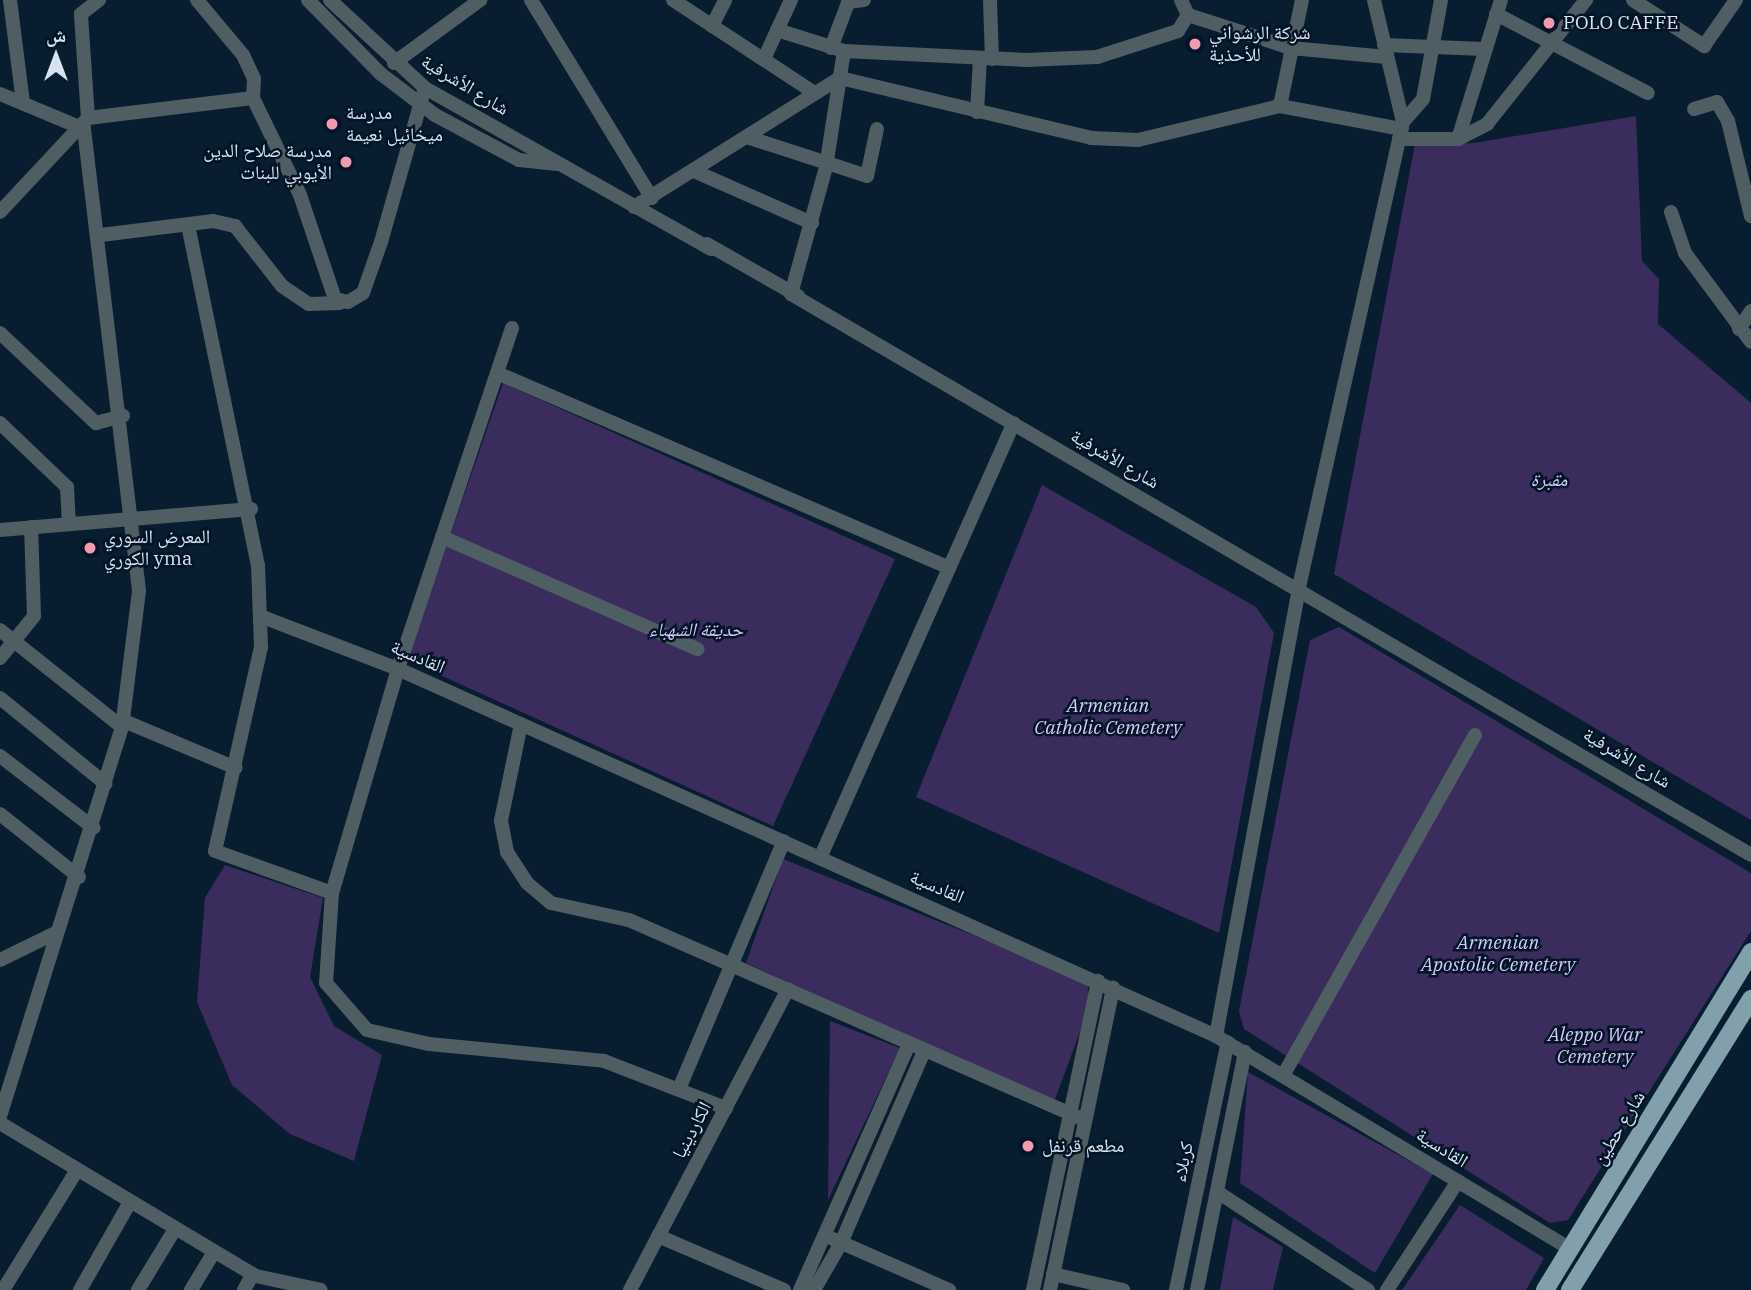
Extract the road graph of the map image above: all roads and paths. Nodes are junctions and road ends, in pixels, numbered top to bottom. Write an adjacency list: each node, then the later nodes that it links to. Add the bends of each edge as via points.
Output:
1 (10, 0): 41 (street)
2 (99, 0): 21 (street)
3 (197, 0): 39 (street, via 243,55 254,79)
4 (308, 0): 42 (street, شارع الأشرفية)
5 (330, 0): 34 (street, شارع الأشرفية)
6 (480, 0): 34 (street)
7 (531, 0): 55 (street)
8 (673, 0): 24 (street)
9 (725, 0): 24 (street)
10 (791, 0): 25 (street)
11 (864, 0): 19 (street)
12 (1181, 0): 23 (street)
13 (1302, 0): 28 (street)
14 (1374, 0): 31 (street)
15 (1441, 0): 27 (street)
16 (1586, 0): 26 (street)
17 (1633, 0): 18 (street, via 1704,46)
18 (1736, 0)
19 (849, 1): 30 (street)
20 (993, 1): 32 (street)
21 (79, 7): 46 (street)
22 (1499, 7): 26 (street); 29 (street)
23 (1188, 15): 28 (street); 32 (street, via 1178,31 1097,57)
24 (712, 26): 33 (street)
25 (777, 30): 30 (street); 33 (street)
26 (1548, 42): 38 (street); 50 (street, via 1488,124)
27 (1432, 46): 29 (street); 31 (street); 48 (street, via 1423,99)
28 (1291, 48): 31 (street); 43 (street)
29 (1484, 49): 50 (street)
30 (837, 50): 32 (street); 35 (street)
31 (1386, 51): 48 (street)
32 (986, 59): 45 (street)
33 (764, 60): 37 (street)
34 (394, 63): 36 (street, شارع الأشرفية)
35 (840, 78): 37 (street); 45 (street); 52 (street)
36 (425, 88): 42 (street); 51 (street, شارع الأشرفية)
37 (813, 92): 49 (street)
38 (1648, 93)
39 (253, 98): 46 (street); 64 (street, via 300,195)
40 (3, 99): 41 (street)
41 (23, 103): 46 (street)
42 (421, 105): 51 (street, شارع الأشرفية, via 519,160); 64 (street, via 363,293)
43 (1280, 106): 45 (street, via 1138,140 1091,138); 48 (street)
44 (1693, 109): 54 (street, via 1717,102 1728,121)
45 (977, 112)
46 (83, 122): 57 (street); 62 (street)
47 (877, 129): 52 (street, via 867,176)
48 (1401, 130): 50 (street); 81 (street, كربلاء)
49 (747, 137): 52 (street); 53 (street)
50 (1458, 139)
51 (558, 164): 56 (street, شارع الأشرفية)
52 (826, 167): 60 (street)
53 (694, 171): 55 (street); 60 (street)
54 (1747, 190): 59 (street)
55 (652, 198): 56 (street)
56 (634, 207): 63 (street, شارع الأشرفية)
57 (0, 212)
58 (1671, 212): 67 (street, via 1685,253)
59 (1751, 216)
60 (812, 223): 63 (street)
61 (188, 225): 62 (street); 64 (street, via 236,226 282,286 309,304); 74 (street)
62 (101, 235): 71 (street)
63 (791, 294): 73 (street, شارع الأشرفية)
64 (340, 303)
65 (1751, 311): 67 (street)
66 (512, 328): 70 (street)
67 (1739, 329): 69 (street)
68 (0, 333): 71 (street, via 96,422)
69 (1751, 342)
70 (497, 373): 79 (street); 80 (street)
71 (123, 416): 75 (street)
72 (0, 423): 76 (street, via 67,487)
73 (1014, 423): 80 (street); 81 (street, شارع الأشرفية)
74 (251, 509): 75 (street); 82 (street)
75 (135, 518): 76 (street); 89 (street, via 139,591)
76 (69, 524): 77 (street)
77 (32, 527): 78 (street); 84 (street, via 34,616)
78 (0, 530)
79 (442, 537): 85 (street); 87 (street)
80 (949, 568): 99 (street)
81 (1299, 587): 98 (street, شارع الأشرفية); 110 (street, كربلاء)
82 (260, 616): 87 (street, القادسية); 93 (street, via 261,647)
83 (0, 630): 84 (street)
84 (14, 642): 86 (street); 89 (street)
85 (697, 649)
86 (0, 659)
87 (398, 668): 90 (street, القادسية); 101 (street)
88 (0, 698): 94 (street)
89 (123, 724): 93 (street); 94 (street)
90 (521, 724): 97 (street, القادسية); 105 (street, via 501,821 508,852 527,883 551,903 629,920)
91 (1475, 735): 114 (street)
92 (0, 756): 96 (street)
93 (236, 768): 101 (street, via 215,851)
94 (106, 784): 96 (street)
95 (0, 814): 100 (street)
96 (94, 828): 100 (street)
97 (784, 841): 99 (street, القادسية); 105 (street)
98 (1751, 855)
99 (820, 858): 106 (street, القادسية)
100 (79, 877): 102 (street)
101 (332, 893): 115 (street, via 323,952 326,984 366,1030 429,1044 604,1061)
102 (55, 933): 104 (street); 118 (street)
103 (1751, 952): 128 (main road, شارع حطين)
104 (0, 960)
105 (733, 963): 108 (street); 115 (street)
106 (1097, 981): 107 (street, القادسية); 117 (street)
107 (1113, 988): 110 (street, القادسية); 119 (street)
108 (788, 989): 111 (street); 116 (street, الكاردينيا)
109 (1751, 999): 152 (main road)
110 (1222, 1039): 113 (street, القادسية); 147 (street, كربلاء)
111 (909, 1044): 112 (street); 127 (street)
112 (924, 1051): 117 (street); 127 (street)
113 (1245, 1052): 114 (street, القادسية); 123 (street)
114 (1284, 1074): 122 (street, القادسية)
115 (679, 1089): 116 (street)
116 (726, 1108): 126 (street, الكاردينيا)
117 (1070, 1114): 119 (street); 144 (street)
118 (0, 1116)
119 (1085, 1120): 131 (street)
120 (0, 1123): 121 (street)
121 (77, 1170): 124 (street); 133 (street)
122 (1458, 1181): 128 (street, القادسية); 150 (street)
123 (1219, 1192): 148 (street); 149 (street)
124 (130, 1202): 125 (street); 134 (street)
125 (175, 1229): 129 (street); 135 (street)
126 (658, 1236): 139 (street, الكاردينيا); 140 (street)
127 (835, 1240): 141 (street); 142 (street); 143 (street)
128 (1570, 1249): 151 (main road, شارع حطين)
129 (214, 1252): 130 (street); 136 (street)
130 (253, 1274): 132 (street); 137 (street)
131 (1053, 1274): 145 (street); 146 (street)
132 (297, 1288): 138 (street)
133 (3, 1290)
134 (80, 1290)
135 (138, 1290)
136 (191, 1290)
137 (244, 1290)
138 (321, 1290)
139 (630, 1290)
140 (784, 1290)
141 (800, 1290)
142 (814, 1290)
143 (949, 1290)
144 (1033, 1290)
145 (1050, 1290)
146 (1123, 1290)
147 (1176, 1290)
148 (1197, 1290)
149 (1368, 1290)
150 (1387, 1290)
151 (1545, 1290)
152 (1570, 1290)

